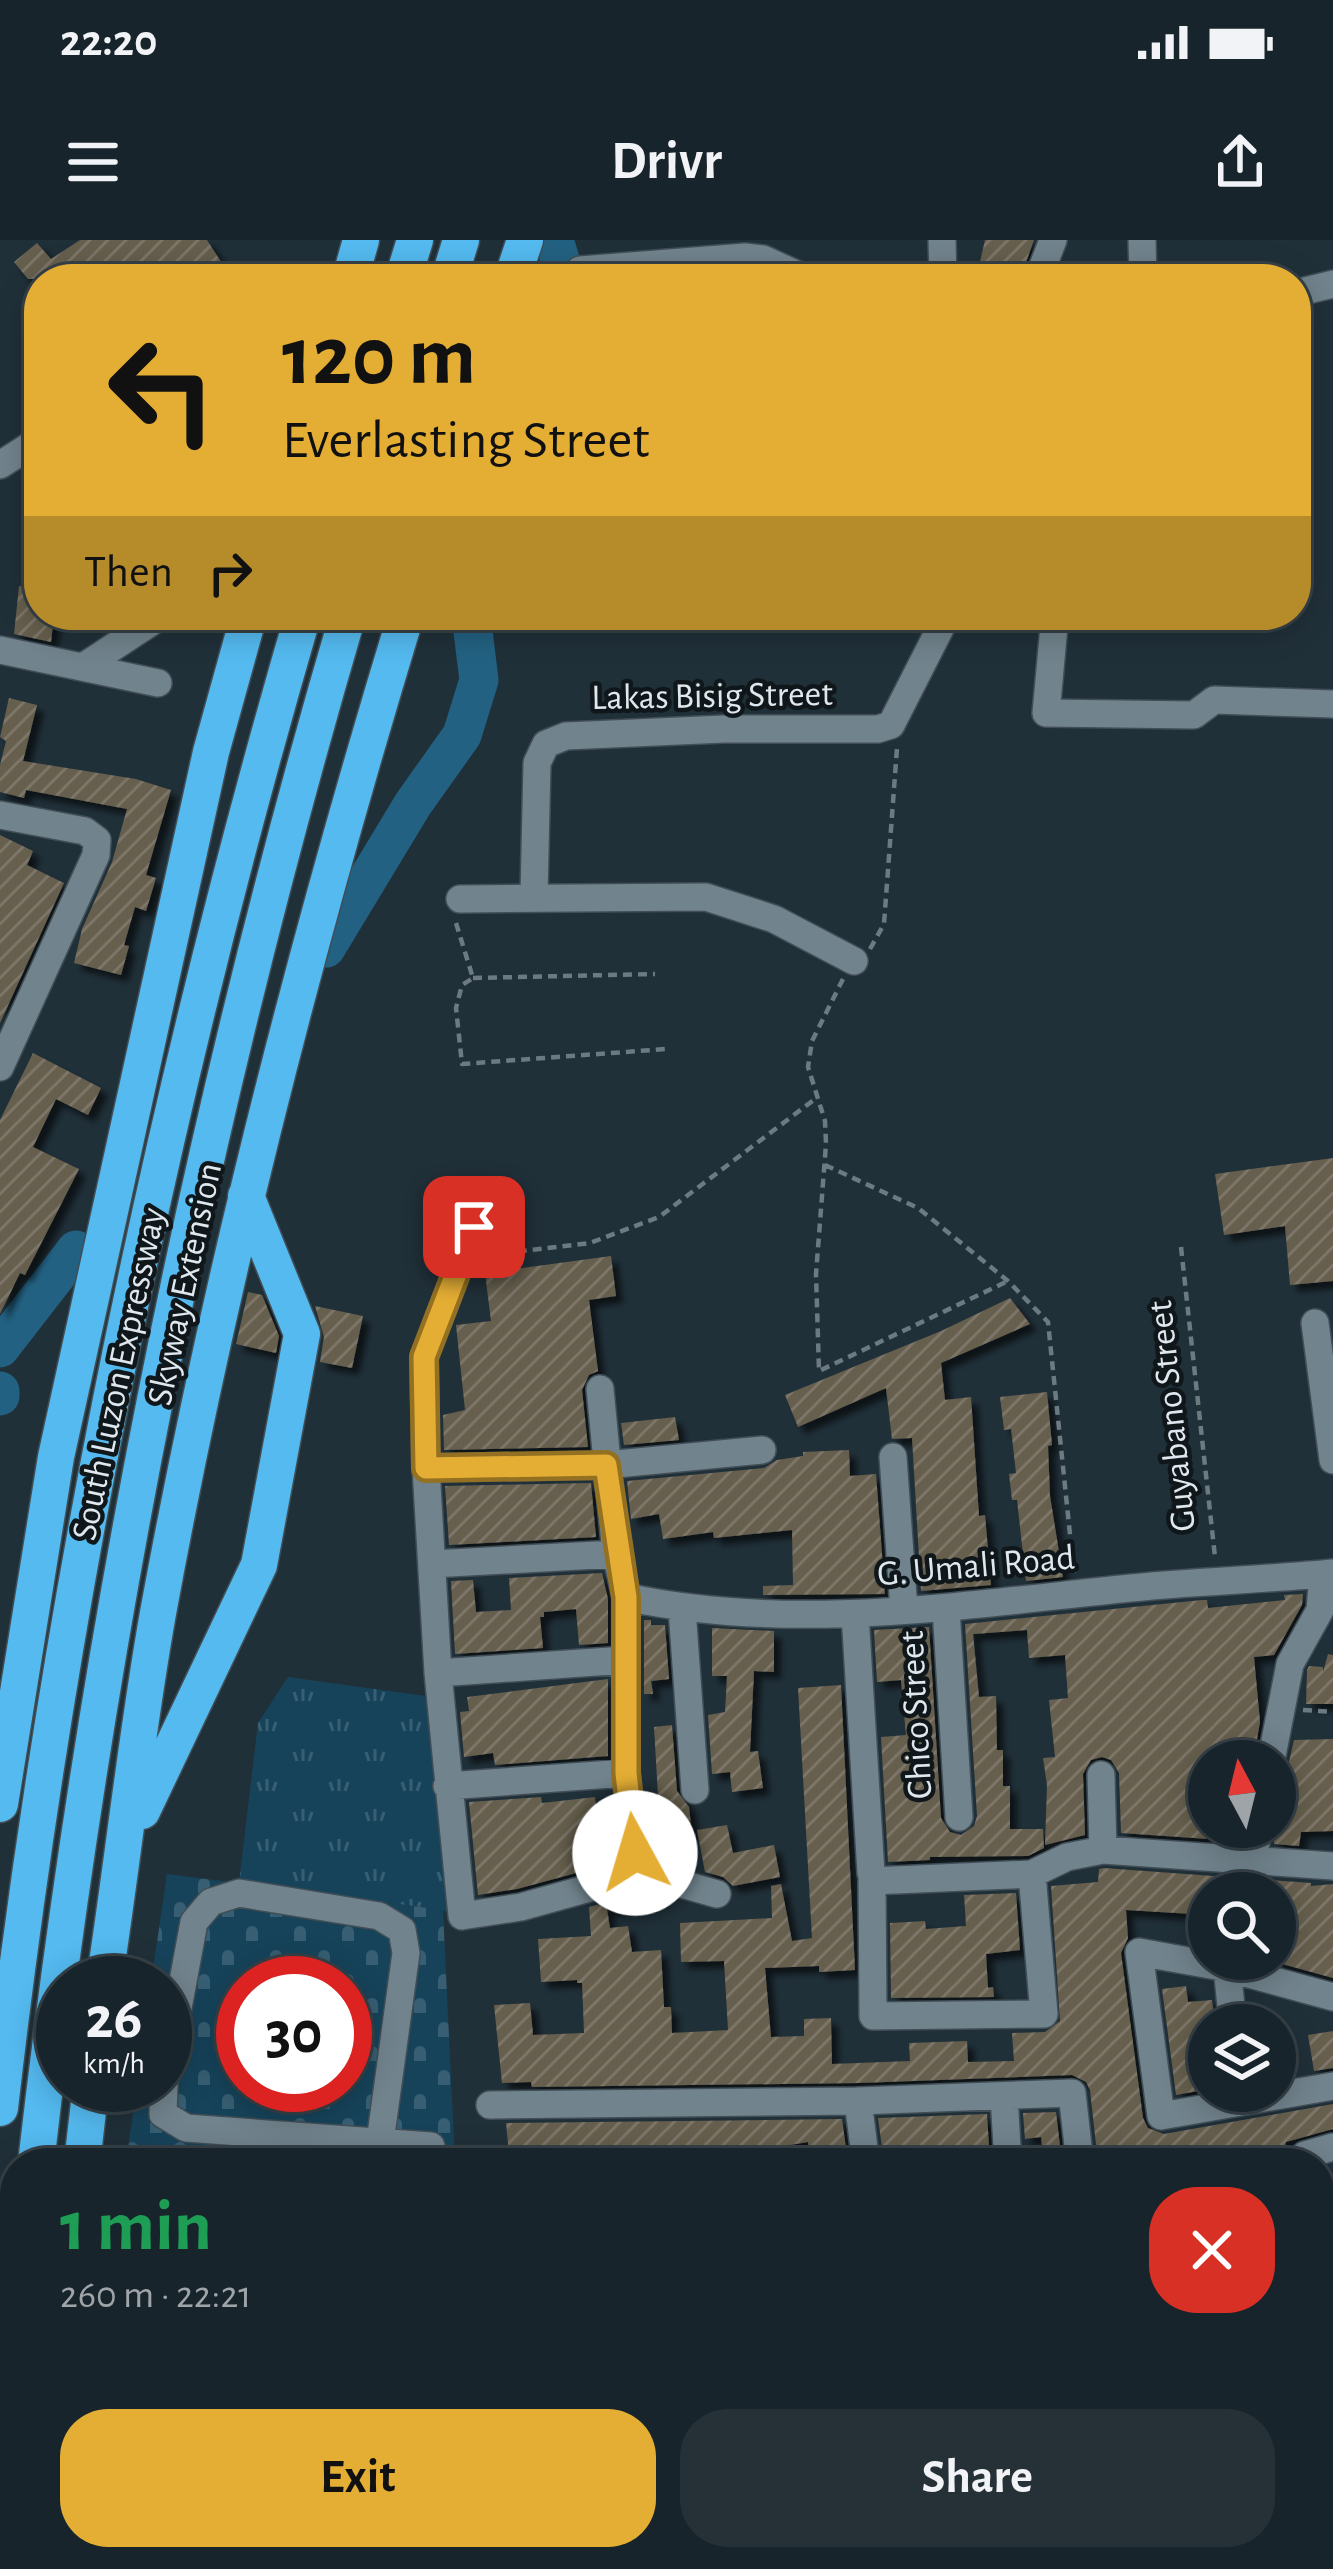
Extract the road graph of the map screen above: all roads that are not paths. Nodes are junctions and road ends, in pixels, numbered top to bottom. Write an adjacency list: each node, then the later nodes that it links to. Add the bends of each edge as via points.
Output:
1 (662, 264): 2 (street, via 745,257)
2 (774, 264)
3 (139, 630): 11 (street)
4 (245, 630): 43 (highway, via 56,1456)
5 (299, 630): 64 (highway, South Luzon Expressway, via 173,1115 98,1453 52,1716)
6 (343, 630): 69 (highway, South Luzon Expressway, via 221,1094 143,1454 94,1723)
7 (401, 630): 19 (highway, Skyway Extension)
8 (940, 630): 15 (street, Lakas Bisig Street, via 895,720 878,729 556,737 537,763)
9 (1054, 630): 13 (street, via 1046,713 1194,715 1214,700)
10 (0, 650): 11 (street)
11 (83, 667): 12 (street)
12 (158, 683)
13 (1333, 704)
14 (0, 815): 18 (street, via 97,840)
15 (534, 896): 16 (street); 17 (street, via 706,898 774,919)
16 (460, 899)
17 (854, 961)
18 (0, 1067)
19 (246, 1196): 45 (highway, Skyway Extension, via 158,1616); 45 (highway, via 302,1334 298,1358 259,1565)
20 (474, 1227): 27 (street, via 424,1357)
21 (1315, 1323): 25 (street)
22 (601, 1389): 26 (street)
23 (762, 1450): 26 (street)
24 (893, 1456): 34 (street)
25 (1333, 1460)
26 (606, 1465): 27 (street); 28 (street)
27 (426, 1468): 29 (street)
28 (616, 1554): 29 (street); 31 (street)
29 (432, 1564): 37 (street)
30 (1328, 1574): 33 (street, G. Umali Road); 38 (street, via 1320,1610 1290,1664)
31 (626, 1597): 32 (street, G. Umali Road); 36 (street)
32 (682, 1609): 35 (street, G. Umali Road); 42 (street)
33 (946, 1609): 34 (street, G. Umali Road); 44 (street, Chico Street)
34 (904, 1610): 35 (street, G. Umali Road)
35 (855, 1614): 51 (street)
36 (625, 1660): 37 (street); 39 (street)
37 (439, 1673): 41 (street)
38 (1275, 1740)
39 (626, 1773): 41 (street); 50 (street)
40 (1101, 1775): 47 (street)
41 (447, 1786): 50 (street, via 462,1916)
42 (695, 1790)
43 (0, 1804)
44 (958, 1816)
45 (125, 1846): 54 (highway, Skyway Extension)
46 (1254, 1848): 48 (street)
47 (1103, 1850): 48 (street); 52 (street)
48 (1252, 1858): 49 (street)
49 (1333, 1866)
50 (643, 1873): 53 (street)
51 (871, 1873)
52 (1032, 1874): 52 (street, via 1045,2014 873,2016 872,1881)
53 (716, 1894)
54 (108, 1956)
55 (188, 1956): 68 (street, via 194,1922 211,1902 239,1893 380,1916 402,1930 406,1953)
56 (1188, 1961): 65 (street, via 1139,1952 1161,2116)
57 (1271, 1980): 58 (street)
58 (1333, 1997)
59 (1333, 2086): 60 (street)
60 (1296, 2091)
61 (1004, 2096): 62 (street); 73 (street); 74 (street, via 1072,2093)
62 (858, 2101): 63 (street); 72 (street)
63 (490, 2105)
64 (0, 2108)
65 (1188, 2110)
66 (88, 2112): 70 (highway)
67 (163, 2112): 68 (street, via 186,2128)
68 (380, 2142): 71 (street)
69 (38, 2148)
70 (84, 2148)
71 (431, 2148)
72 (864, 2148)
73 (1007, 2148)
74 (1078, 2148)

